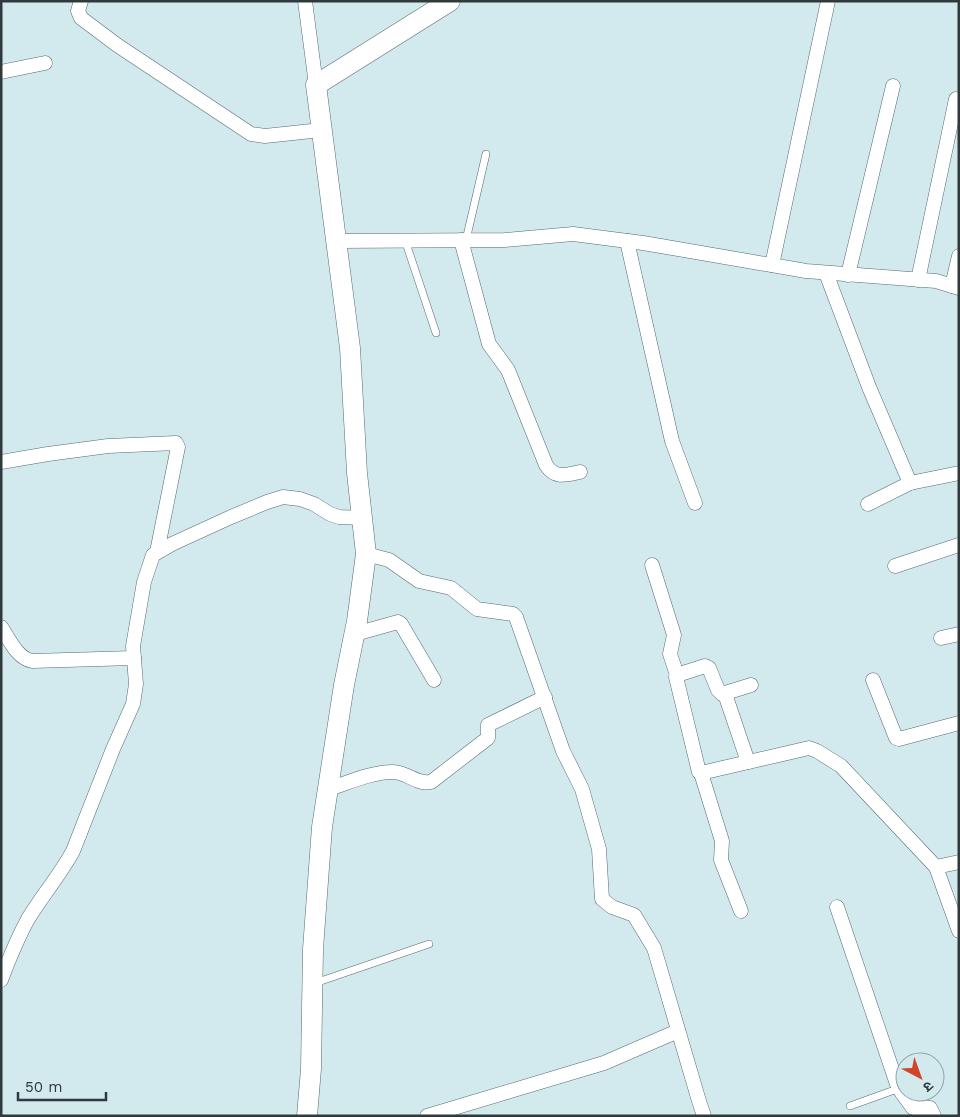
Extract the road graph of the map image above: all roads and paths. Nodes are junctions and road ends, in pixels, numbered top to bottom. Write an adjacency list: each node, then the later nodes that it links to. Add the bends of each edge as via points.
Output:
1 (68, 1): 5 (street)
2 (305, 1): 8 (street)
3 (450, 1): 8 (street)
4 (828, 1): 18 (street)
5 (80, 6): 11 (street, via 81,18 117,45 251,134 265,136)
6 (45, 63): 7 (street)
7 (1, 72)
8 (316, 85): 11 (street)
9 (893, 86): 20 (street)
10 (956, 99): 21 (street)
11 (322, 130): 13 (street)
12 (486, 154): 15 (lane)
13 (336, 240): 14 (street); 30 (street, via 350,348)
14 (404, 240): 15 (street); 23 (lane)
15 (463, 240): 16 (street, via 572,234); 25 (street, via 490,344 508,370 546,465 559,475)
16 (627, 241): 18 (street); 28 (street, via 672,441)
17 (959, 256): 22 (street)
18 (772, 265): 19 (street)
19 (826, 273): 20 (street); 27 (street)
20 (848, 275): 21 (street)
21 (918, 280): 22 (street)
22 (956, 287)
23 (436, 333)
24 (1, 462): 32 (street, via 108,446 176,443 178,447)
25 (580, 472)
26 (959, 473): 27 (street)
27 (910, 483): 29 (street)
28 (695, 503)
29 (868, 504)
30 (362, 518): 32 (street, via 339,518 314,504 283,497 240,513); 33 (street)
31 (959, 545): 35 (street)
32 (157, 552): 40 (street, via 151,558 144,582 133,646)
33 (366, 554): 37 (street); 46 (street, via 389,560 419,581 451,588 477,608 515,616)
34 (652, 565): 41 (street, via 674,635 670,654)
35 (895, 566)
36 (1, 627): 40 (street, via 26,660)
37 (354, 634): 42 (street, via 398,622); 50 (street)
38 (959, 634): 39 (street)
39 (941, 638)
40 (134, 658): 57 (street, via 136,684 133,704 73,851 28,919)
41 (677, 675): 45 (street, via 708,666 720,692); 49 (street)
42 (434, 680)
43 (873, 680): 47 (street, via 896,738)
44 (751, 685): 45 (street)
45 (725, 694): 48 (street)
46 (545, 697): 50 (street, via 488,725 488,738 430,782 420,782 394,772 364,777); 59 (street, via 563,751 582,789 599,849 602,899 612,907 634,915 654,948)
47 (959, 723)
48 (748, 762): 49 (street); 52 (street, via 809,748 817,751 841,766)
49 (701, 773): 54 (street, via 722,841 721,860)
50 (328, 789): 58 (street, via 317,880)
51 (959, 862): 52 (street)
52 (936, 867): 55 (street)
53 (837, 907): 60 (street)
54 (741, 911)
55 (959, 931)
56 (429, 944): 58 (lane)
57 (1, 980)
58 (312, 984): 64 (street)
59 (678, 1031): 65 (street, via 604,1063); 66 (street)
60 (895, 1074)
61 (895, 1090): 63 (lane)
62 (910, 1102): 67 (street, via 914,1108 930,1108)
63 (850, 1106)
64 (307, 1116)
65 (426, 1116)
66 (704, 1116)
67 (934, 1116)

